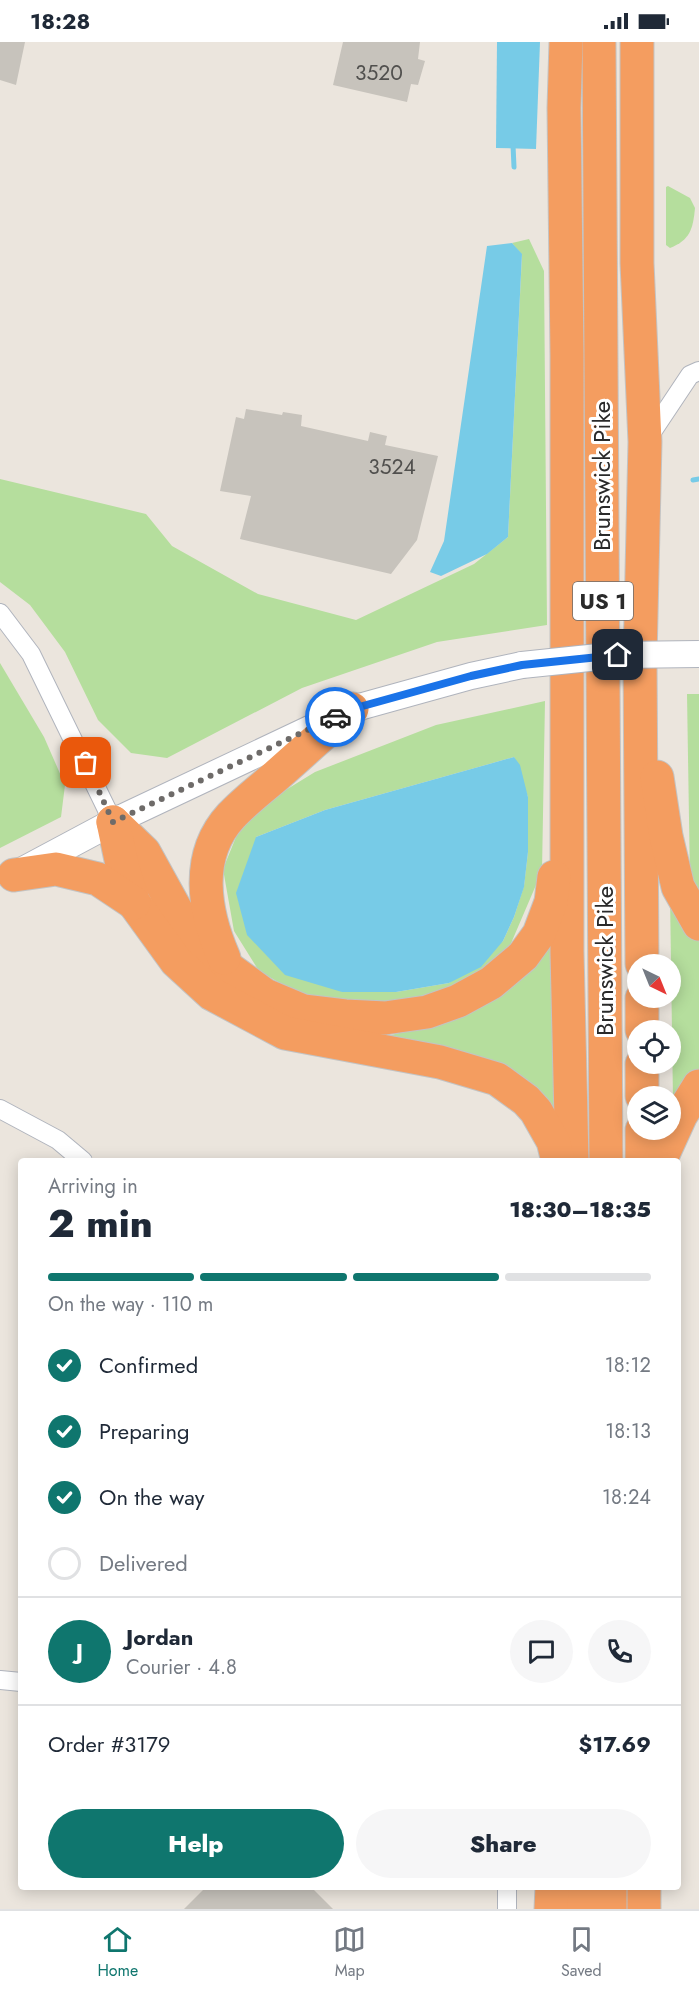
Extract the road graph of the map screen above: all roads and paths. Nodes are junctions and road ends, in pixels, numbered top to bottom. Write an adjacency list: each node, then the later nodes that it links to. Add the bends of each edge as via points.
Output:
1 (566, 42): 10 (highway)
2 (598, 42): 23 (highway, Brunswick Pike / US 1)
3 (637, 42): 5 (highway, Brunswick Pike / US 1, via 637,263)
4 (699, 371): 5 (street, via 690,375)
5 (645, 442): 8 (highway, Brunswick Pike / US 1)
6 (0, 613): 11 (street, via 31,654)
7 (699, 654): 9 (street, bridge, via 618,655 522,665)
8 (640, 659): 14 (highway, via 671,856 678,887); 15 (highway, Brunswick Pike / US 1)
9 (352, 709): 11 (street); 16 (highway, via 253,795 219,832 206,876 206,904)
10 (567, 784): 16 (highway, via 551,902 539,934 523,956 491,983 427,1012 385,1018 303,1011 265,995); 22 (highway)
11 (113, 822): 12 (street); 13 (highway); 16 (highway, via 144,852 181,919 210,955)
12 (7, 878): 13 (highway, via 56,869 98,879)
13 (134, 903): 21 (highway, via 176,961 212,994 285,1033 440,1062 497,1079 536,1111 553,1141)
14 (699, 924)
15 (642, 954)
16 (229, 971)
17 (699, 1086): 25 (highway)
18 (0, 1109): 20 (street, via 58,1140)
19 (642, 1140): 24 (highway)
20 (79, 1158)
21 (557, 1158)
22 (572, 1158)
23 (606, 1158)
24 (642, 1158)
25 (661, 1158)
26 (0, 1680): 27 (street)
27 (18, 1682)
28 (507, 1890): 33 (street)
29 (552, 1890): 34 (highway)
30 (578, 1890): 35 (highway)
31 (610, 1890): 36 (highway)
32 (644, 1890): 37 (highway)
33 (507, 1909)
34 (551, 1909)
35 (579, 1909)
36 (610, 1909)
37 (644, 1909)

